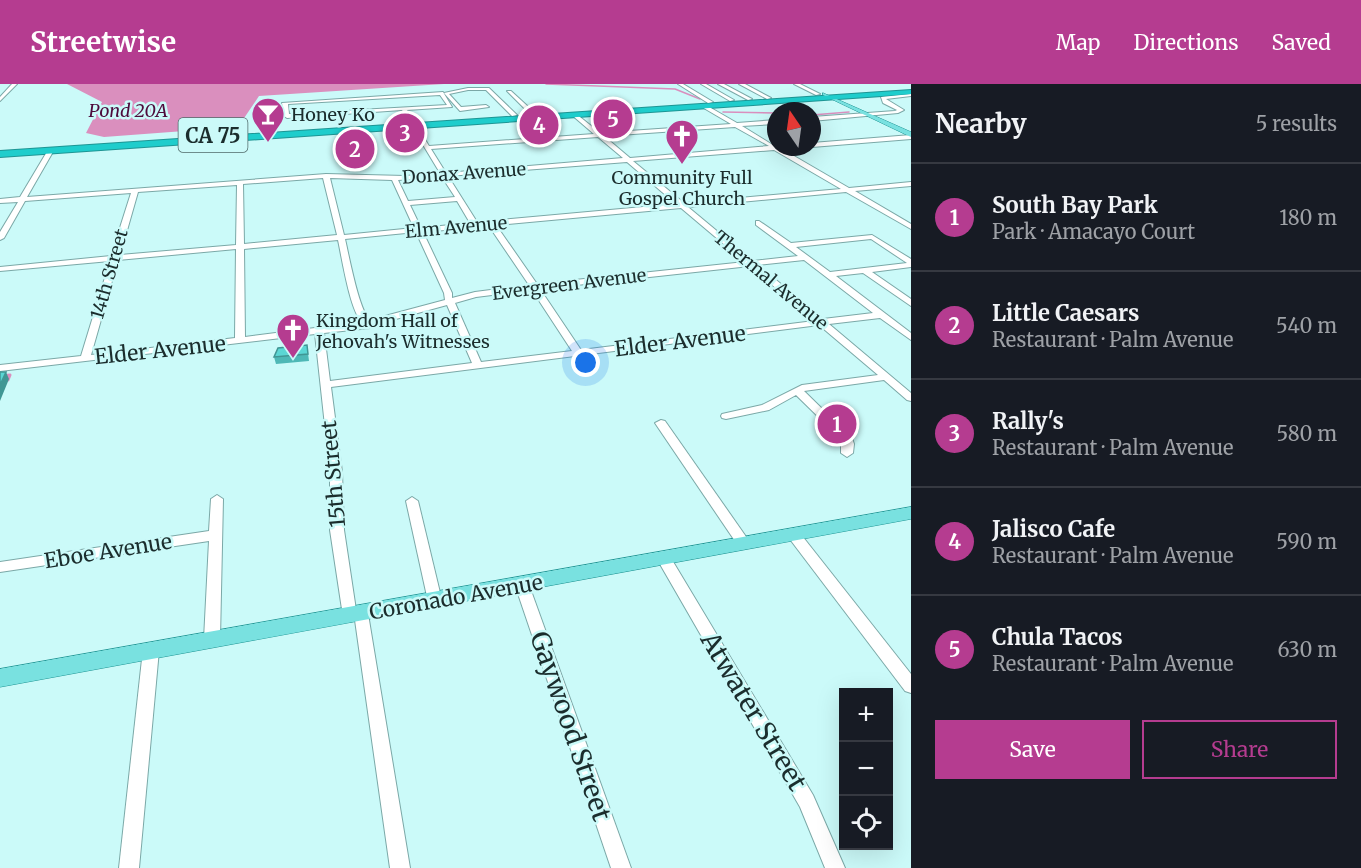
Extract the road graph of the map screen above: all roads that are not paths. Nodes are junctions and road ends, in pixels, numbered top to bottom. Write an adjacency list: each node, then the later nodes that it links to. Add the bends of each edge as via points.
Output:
1 (15, 84): 22 (street)
2 (675, 84): 3 (street)
3 (680, 84): 27 (street)
4 (702, 84): 24 (street)
5 (720, 84): 21 (street)
6 (741, 84): 19 (street)
7 (796, 84): 17 (street)
8 (804, 84): 17 (street)
9 (468, 89): 13 (street, via 485,88); 16 (street); 30 (street, via 446,93 460,109)
10 (509, 92): 11 (street); 13 (street); 26 (street)
11 (516, 92)
12 (911, 92): 17 (highway, CA 75); 17 (highway, CA 75); 39 (street, via 883,98 901,110)
13 (491, 93): 28 (street)
14 (416, 94): 15 (street); 29 (street); 29 (street, via 441,93 450,105)
15 (391, 95): 18 (street); 36 (street)
16 (474, 95)
17 (824, 96): 19 (highway, CA 75); 27 (highway, CA 75); 39 (main road)
18 (365, 97): 20 (street); 31 (street)
19 (769, 98): 21 (highway, CA 75)
20 (339, 99): 23 (street); 32 (street)
21 (750, 99): 24 (highway, CA 75)
22 (0, 100)
23 (313, 100): 33 (street); 33 (street, via 285,104 287,116)
24 (732, 100): 27 (highway, CA 75)
25 (480, 101): 30 (street)
26 (520, 104): 28 (street); 35 (street)
27 (707, 104): 35 (highway, CA 75); 38 (highway, CA 75); 42 (street)
28 (504, 105): 37 (street)
29 (425, 107): 36 (street)
30 (486, 107): 34 (street)
31 (372, 110): 32 (street); 36 (street)
32 (343, 112): 33 (street)
33 (316, 114)
34 (492, 114)
35 (532, 114): 37 (highway, CA 75)
36 (405, 115): 37 (highway, CA 75); 38 (highway, CA 75); 47 (street); 49 (highway, CA 75); 50 (highway, CA 75)
37 (514, 115)
38 (575, 115): 43 (street, Thermal Avenue)
39 (868, 115): 40 (street); 44 (main road)
40 (821, 118)
41 (767, 123): 42 (street)
42 (736, 125): 43 (street); 45 (street)
43 (599, 135): 47 (street); 52 (street, Thermal Avenue)
44 (911, 136): 46 (street)
45 (767, 143)
46 (821, 144)
47 (426, 148): 54 (street)
48 (767, 149): 52 (street, Donax Avenue)
49 (51, 150): 50 (highway, CA 75); 62 (street)
50 (0, 152)
51 (789, 156): 61 (street)
52 (628, 160): 54 (street, Donax Avenue); 66 (street, Thermal Avenue)
53 (370, 167): 56 (street)
54 (445, 175): 57 (street, Donax Avenue); 63 (street)
55 (326, 176): 56 (street, Donax Avenue); 58 (street, Donax Avenue); 73 (street)
56 (362, 176): 57 (street, Donax Avenue)
57 (394, 178): 65 (street)
58 (240, 182): 60 (street, Donax Avenue); 75 (street)
59 (911, 184): 61 (street, Elm Avenue)
60 (135, 190): 62 (street, Donax Avenue); 77 (street, 14th Street)
61 (848, 190): 66 (street, Elm Avenue); 70 (street)
62 (23, 199): 64 (street, Donax Avenue); 72 (street)
63 (459, 199): 65 (street); 69 (street)
64 (0, 201)
65 (407, 203): 71 (street)
66 (683, 206): 68 (street, Elm Avenue); 78 (street, Thermal Avenue)
67 (759, 223): 74 (street)
68 (492, 224): 69 (street, Elm Avenue); 83 (street)
69 (475, 225): 71 (street, Elm Avenue)
70 (911, 227)
71 (418, 231): 73 (street, Elm Avenue); 84 (street)
72 (0, 238)
73 (340, 238): 75 (street, Elm Avenue); 88 (street, via 362,318)
74 (788, 246): 76 (street); 79 (street, via 872,237)
75 (239, 247): 77 (street, Elm Avenue); 91 (street)
76 (805, 258): 78 (street, Evergreen Avenue); 82 (street)
77 (113, 259): 80 (street, Elm Avenue); 93 (street, 14th Street)
78 (751, 263): 83 (street, Evergreen Avenue); 87 (street, Thermal Avenue)
79 (911, 264): 81 (street)
80 (0, 269)
81 (864, 270): 82 (street); 85 (street)
82 (827, 275): 86 (street)
83 (534, 287): 84 (street, Evergreen Avenue); 92 (street)
84 (450, 302): 88 (street, Evergreen Avenue); 94 (street)
85 (911, 303)
86 (880, 315): 87 (street, Elder Avenue); 90 (street)
87 (821, 322): 92 (street, Elder Avenue); 96 (street, Thermal Avenue)
88 (370, 325): 89 (street, Evergreen Avenue)
89 (319, 332): 91 (street, Elder Avenue); 97 (street, 15th Street)
90 (911, 338)
91 (240, 341): 93 (street, Elder Avenue)
92 (578, 352): 94 (street, Elder Avenue)
93 (85, 359): 95 (street, Elder Avenue)
94 (477, 364): 97 (street, Elder Avenue)
95 (0, 368)
96 (886, 377): 98 (street); 99 (street, Thermal Avenue)
97 (325, 385): 113 (street, 15th Street, via 336,472 337,530)
98 (797, 390): 100 (street, via 765,408); 102 (street, via 846,438)
99 (911, 398)
100 (726, 416)
101 (661, 423): 108 (street)
102 (847, 453)
103 (217, 499): 106 (street)
104 (412, 501): 112 (street)
105 (911, 513): 107 (main road, Coronado Avenue)
106 (216, 535): 110 (street, Eboe Avenue); 114 (street)
107 (794, 535): 108 (main road, Coronado Avenue); 117 (street)
108 (744, 544): 109 (main road, Coronado Avenue)
109 (664, 560): 111 (main road, Coronado Avenue); 121 (street, Atwater Street, via 807,801)
110 (0, 567)
111 (522, 585): 112 (main road, Coronado Avenue); 120 (street, Gaywood Street)
112 (435, 601): 113 (main road, Coronado Avenue)
113 (355, 615): 114 (main road, Coronado Avenue); 119 (street, 15th Street)
114 (212, 639): 115 (main road, Coronado Avenue)
115 (151, 650): 116 (main road, Coronado Avenue); 118 (street)
116 (0, 678)
117 (911, 686)
118 (129, 868)
119 (400, 868)
120 (621, 868)
121 (835, 868)

